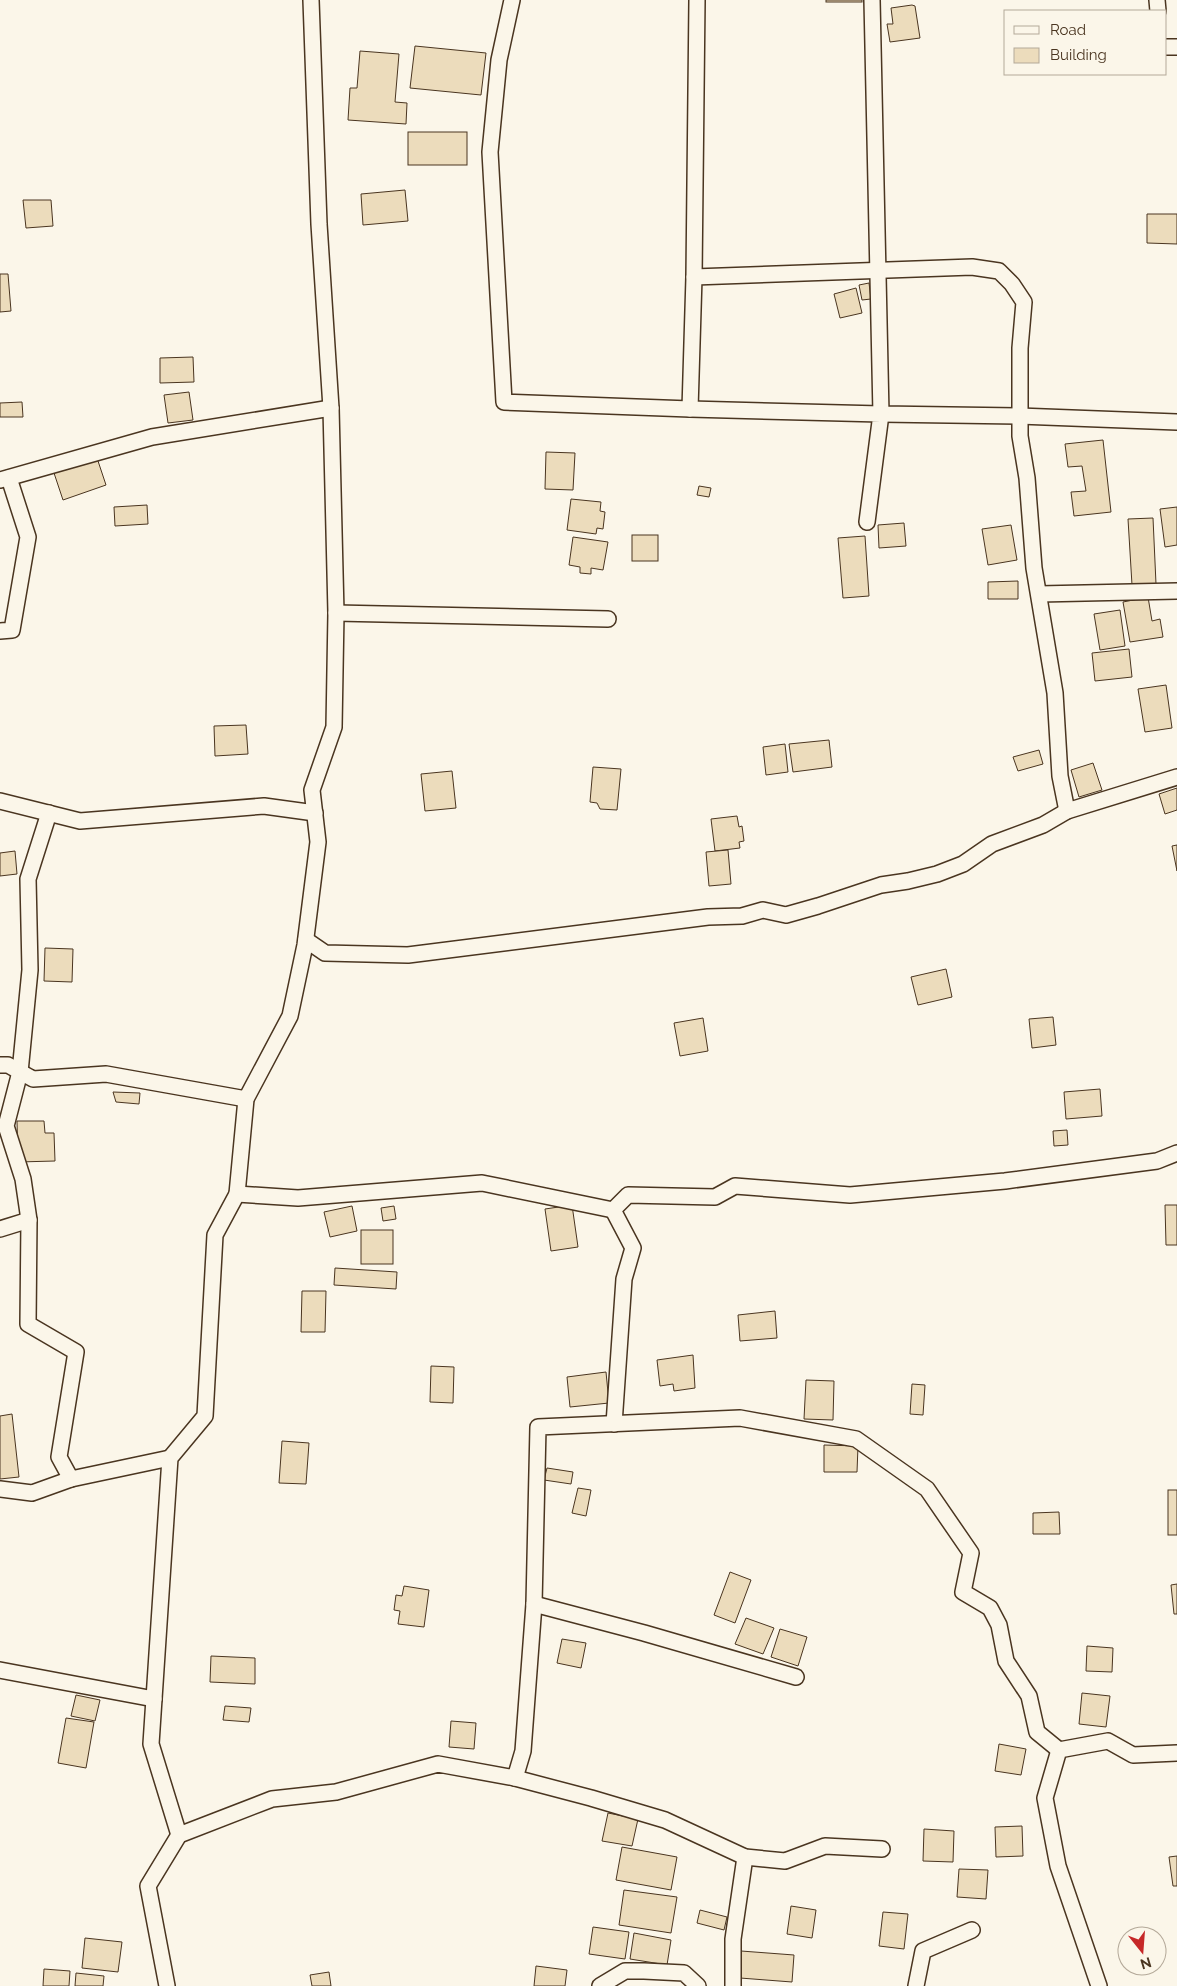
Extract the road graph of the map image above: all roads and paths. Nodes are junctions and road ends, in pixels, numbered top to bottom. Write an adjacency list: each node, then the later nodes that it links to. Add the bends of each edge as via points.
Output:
1 (311, 0): 7 (street, via 319,224)
2 (512, 0): 8 (street, via 498,60 490,152 504,402)
3 (697, 0): 6 (street)
4 (872, 0): 5 (street)
5 (877, 271): 6 (street); 9 (street); 10 (street, via 972,267 999,271 1012,284 1024,302)
6 (694, 277): 8 (street)
7 (331, 408): 12 (street, via 152,437); 16 (street)
8 (690, 409): 9 (street)
9 (881, 414): 10 (street); 13 (street)
10 (1019, 416): 11 (street); 15 (street)
11 (1177, 422)
12 (5, 479): 18 (street, via 28,537 12,630)
13 (867, 522)
14 (1177, 591): 15 (street)
15 (1039, 594): 21 (street, via 1055,693 1060,776)
16 (336, 613): 17 (street); 23 (street, via 334,727 312,790)
17 (608, 618)
18 (0, 630)
19 (1177, 778): 21 (street)
20 (0, 801): 22 (street)
21 (1067, 812): 24 (street, via 1043,825 992,844 963,864 937,874 882,884 786,915 763,910 742,916 708,917 408,955 325,953)
22 (49, 813): 23 (street, via 80,821 264,806); 26 (street, via 28,879 30,970)
23 (315, 813): 24 (street, via 318,842)
24 (306, 940): 27 (street, via 290,1016)
25 (0, 1065): 26 (street, via 8,1065)
26 (20, 1072): 27 (street, via 33,1079 106,1074); 31 (street, via 6,1126 23,1179)
27 (246, 1099): 29 (street)
28 (1177, 1153): 30 (street, via 1157,1161 1005,1181 850,1194 735,1186 715,1197 628,1195)
29 (237, 1194): 30 (street, via 298,1198 482,1183); 34 (street, via 215,1235 205,1416)
30 (613, 1210): 33 (street, via 633,1248 624,1279)
31 (29, 1220): 32 (street); 35 (street, via 28,1324 76,1352 58,1457)
32 (0, 1229)
33 (614, 1424): 37 (street, via 538,1427); 41 (street, via 740,1418 856,1439 882,1456 927,1489 971,1553 963,1592 990,1608 999,1625 1006,1661 1029,1696 1037,1732)
34 (170, 1458): 35 (street); 40 (street)
35 (72, 1479): 36 (street, via 32,1493)
36 (0, 1489)
37 (534, 1604): 39 (street); 43 (street, via 523,1751)
38 (0, 1670): 40 (street)
39 (796, 1677)
40 (154, 1699): 44 (street, via 151,1744)
41 (1059, 1750): 42 (street, via 1108,1741 1133,1754); 53 (street, via 1045,1798 1058,1866)
42 (1177, 1753)
43 (515, 1778): 44 (street, via 438,1764 336,1792 272,1799); 46 (street, via 665,1820)
44 (179, 1835): 48 (street, via 148,1886)
45 (882, 1849): 46 (street, via 825,1846 785,1862)
46 (745, 1857): 51 (street, via 733,1939)
47 (972, 1930): 52 (street, via 923,1951)
48 (167, 1986)
49 (600, 1986): 50 (street, via 625,1971 644,1971 684,1973)
50 (698, 1986)
51 (733, 1986)
52 (916, 1986)
53 (1098, 1986)

